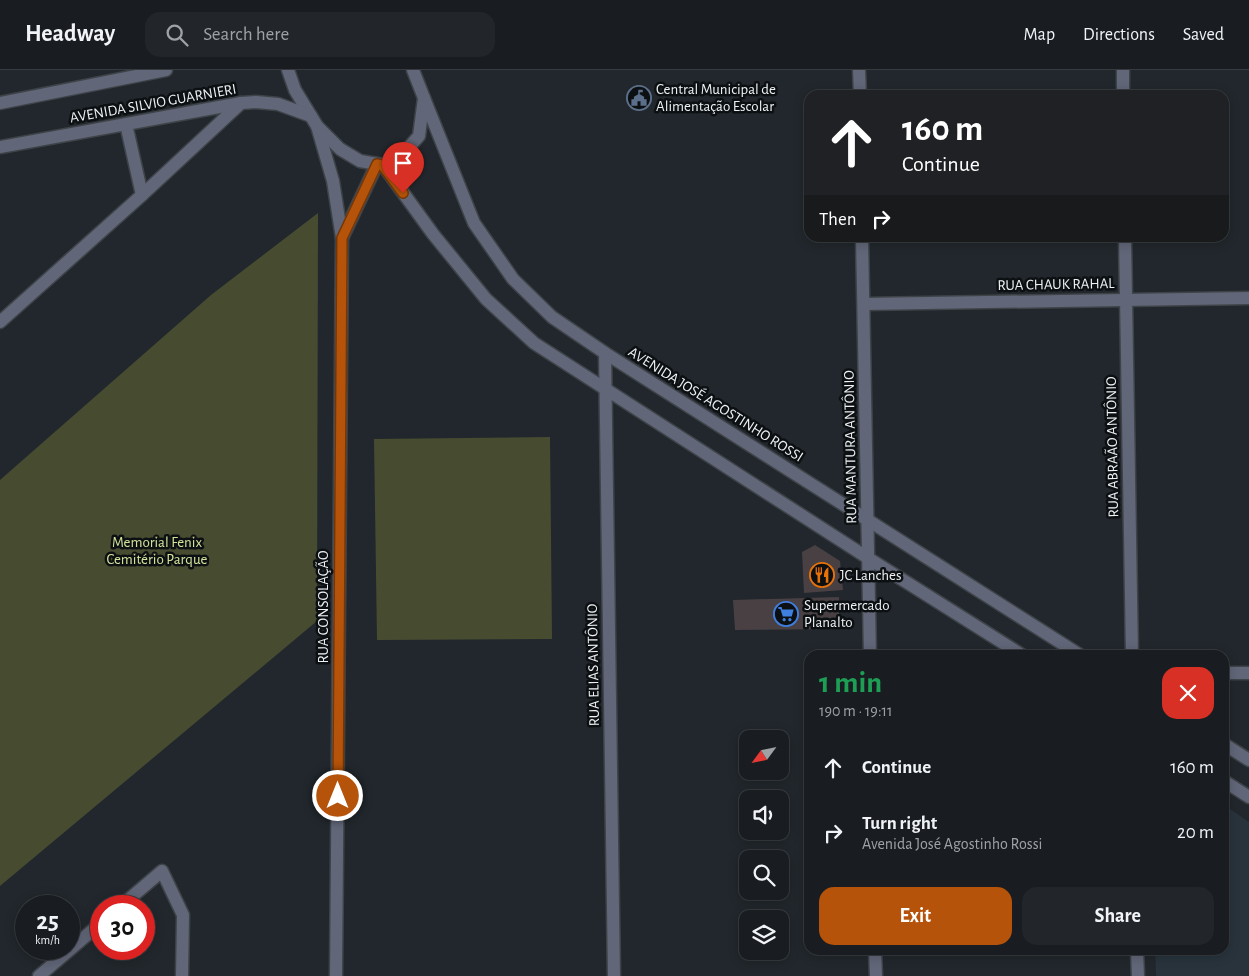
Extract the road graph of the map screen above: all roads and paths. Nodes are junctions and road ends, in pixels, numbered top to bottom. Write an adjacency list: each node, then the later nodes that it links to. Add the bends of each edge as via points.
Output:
1 (166, 70): 9 (street, AVENIDA SILVIO GUARNIERI)
2 (288, 70): 11 (street, via 295,90)
3 (413, 70): 8 (street, AVENIDA JOSÉ AGOSTINHO ROSSI)
4 (859, 70): 6 (street)
5 (1123, 70): 7 (street)
6 (860, 90)
7 (1123, 90)
8 (424, 98): 14 (street, via 419,136 401,156); 23 (street, AVENIDA JOSÉ AGOSTINHO ROSSI, via 474,223 513,279 552,317)
9 (0, 103)
10 (241, 103): 11 (street, AVENIDA SILVIO GUARNIERI, via 278,104); 12 (street, AVENIDA SILVIO GUARNIERI); 15 (street)
11 (314, 121): 14 (street, via 340,149 360,161); 16 (street, RUA CONSOLAÇÃO, via 333,181)
12 (126, 124): 13 (street, AVENIDA SILVIO GUARNIERI); 15 (street)
13 (0, 147)
14 (380, 164): 16 (street); 24 (street, via 486,299 534,343)
15 (142, 195): 22 (street)
16 (342, 238): 43 (street, RUA CONSOLAÇÃO)
17 (862, 242): 21 (street, RUA MANTURA ANTÔNIO)
18 (1125, 242): 20 (street, RUA ABRAÃO ANTÔNIO)
19 (1249, 298): 20 (street, RUA CHAUK RAHAL)
20 (1126, 300): 21 (street, RUA CHAUK RAHAL); 30 (street, RUA ABRAÃO ANTÔNIO)
21 (864, 304): 25 (street, RUA MANTURA ANTÔNIO)
22 (0, 322)
23 (605, 353): 24 (street, RUA ELIAS ANTÔNIO); 25 (street, AVENIDA JOSÉ AGOSTINHO ROSSI)
24 (606, 390): 26 (street); 44 (street, RUA ELIAS ANTÔNIO)
25 (868, 519): 26 (street, RUA MANTURA ANTÔNIO); 29 (street, AVENIDA JOSÉ AGOSTINHO ROSSI)
26 (868, 558): 27 (street, RUA MANTURA ANTÔNIO); 28 (street)
27 (870, 650)
28 (1014, 650)
29 (1072, 650)
30 (1132, 650)
31 (1229, 673): 32 (street)
32 (1249, 673)
33 (1229, 747): 34 (street)
34 (1249, 760)
35 (1229, 784): 36 (street)
36 (1249, 796)
37 (134, 895): 42 (street, via 162,871 183,915)
38 (90, 932): 41 (street)
39 (875, 955): 45 (street)
40 (1138, 955): 46 (street)
41 (39, 976)
42 (182, 976)
43 (336, 976)
44 (614, 976)
45 (876, 976)
46 (1138, 976)

